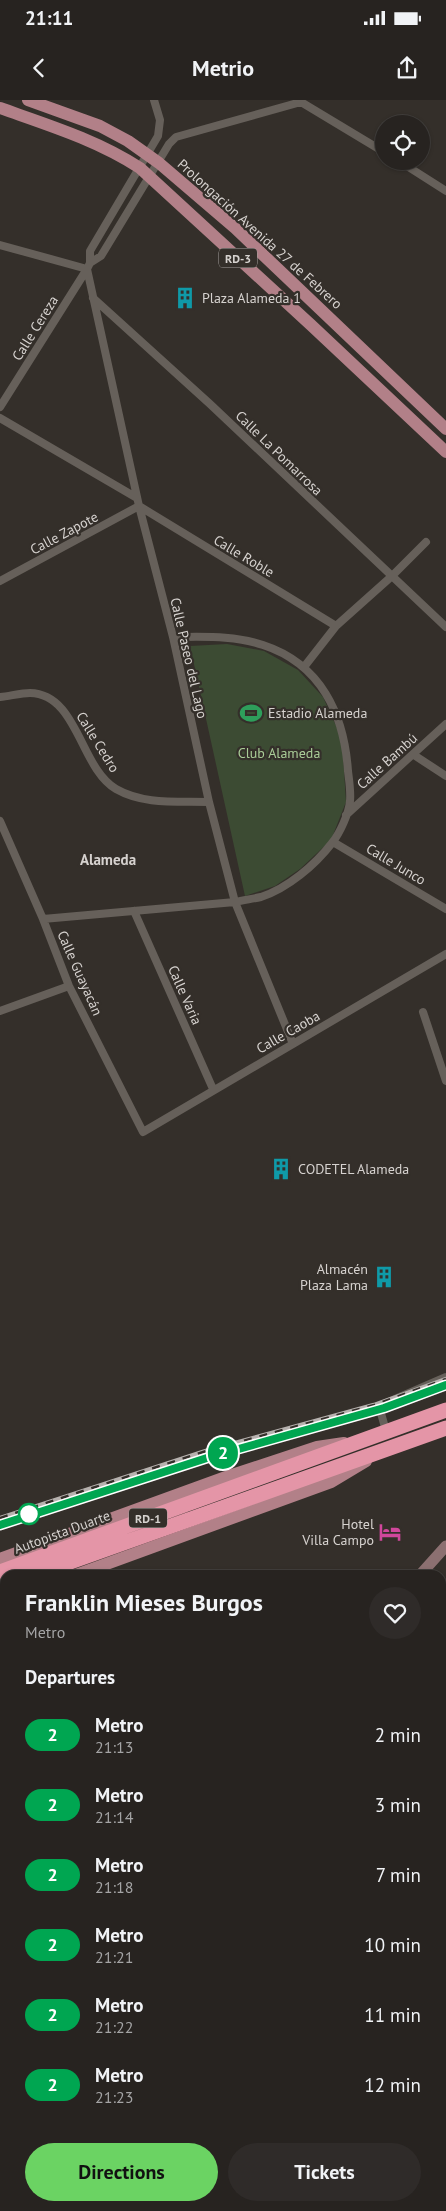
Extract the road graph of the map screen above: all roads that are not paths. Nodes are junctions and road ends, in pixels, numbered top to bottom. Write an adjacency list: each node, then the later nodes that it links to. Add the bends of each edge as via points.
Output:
1 (28, 100): 8 (main road, Prolongación Avenida 27 de Febrero / RD-3, via 100,126)
2 (154, 100): 5 (street, via 160,120)
3 (301, 101): 6 (street, via 184,134); 7 (street)
4 (0, 108): 11 (main road, RD-3, via 92,141)
5 (158, 136): 6 (street); 8 (street)
6 (169, 144): 9 (street)
7 (375, 146)
8 (148, 155): 9 (main road, Prolongación Avenida 27 de Febrero / RD-3); 11 (street)
9 (159, 163): 11 (street); 18 (main road, Prolongación Avenida 27 de Febrero / RD-3, via 235,228)
10 (413, 170): 12 (street)
11 (145, 173): 14 (street, Calle Cereza, via 101,256); 14 (street, Calle Cereza, via 90,252); 19 (main road, RD-3)
12 (444, 189)
13 (0, 245): 14 (street)
14 (88, 266): 15 (street, Calle Paseo del Lago); 16 (street, Calle Cereza)
15 (93, 298): 20 (street, Calle Paseo del Lago); 23 (street, Calle La Pomarrosa)
16 (0, 407)
17 (0, 418): 20 (street)
18 (446, 429)
19 (446, 452)
20 (137, 498): 21 (street, Calle Paseo del Lago)
21 (139, 506): 24 (street, Calle Zapote); 25 (street, Calle Roble); 27 (street, Calle Paseo del Lago)
22 (426, 542): 23 (street)
23 (392, 576): 25 (street); 26 (street, Calle La Pomarrosa)
24 (0, 581)
25 (336, 626): 28 (street)
26 (446, 627)
27 (173, 637): 28 (street, via 242,639 264,645); 33 (street, Calle Paseo del Lago)
28 (304, 667): 34 (street, via 332,702 341,724 347,748 350,802)
29 (0, 697): 33 (street, Calle Cedro, via 31,693 51,698 69,718 104,778 131,797 149,801)
30 (446, 724): 31 (street, Calle Bambú)
31 (414, 755): 32 (street); 34 (street, Calle Bambú)
32 (446, 776)
33 (209, 802): 37 (street, Calle Paseo del Lago)
34 (345, 816): 36 (street)
35 (0, 821): 40 (street, Calle Guayacán)
36 (333, 842): 37 (street, via 284,887 261,897); 38 (street, Calle Junco)
37 (235, 902): 39 (street); 45 (street, Calle Paseo del Lago)
38 (446, 908)
39 (134, 911): 40 (street); 47 (street, Calle Varia)
40 (44, 919): 42 (street, Calle Guayacán)
41 (446, 954): 45 (street, Calle Caoba)
42 (69, 986): 43 (street); 48 (street, Calle Guayacán)
43 (0, 1011)
44 (423, 1012): 46 (street)
45 (294, 1044): 47 (street, Calle Caoba)
46 (446, 1081)
47 (213, 1089): 48 (street, Calle Caoba)
48 (143, 1132)
49 (446, 1377): 52 (street, via 379,1406)
50 (446, 1410): 52 (highway, Autopista Duarte / RD-1)
51 (446, 1428): 54 (highway, RD-1)
52 (386, 1430): 53 (highway, Autopista Duarte / RD-1)
53 (363, 1439): 56 (main road, via 317,1447); 57 (highway, Autopista Duarte / RD-1)
54 (385, 1450): 58 (highway, RD-1); 59 (main road, via 331,1482)
55 (446, 1546): 60 (main road)
56 (0, 1559)
57 (6, 1570)
58 (48, 1570)
59 (90, 1570)
60 (424, 1570)

